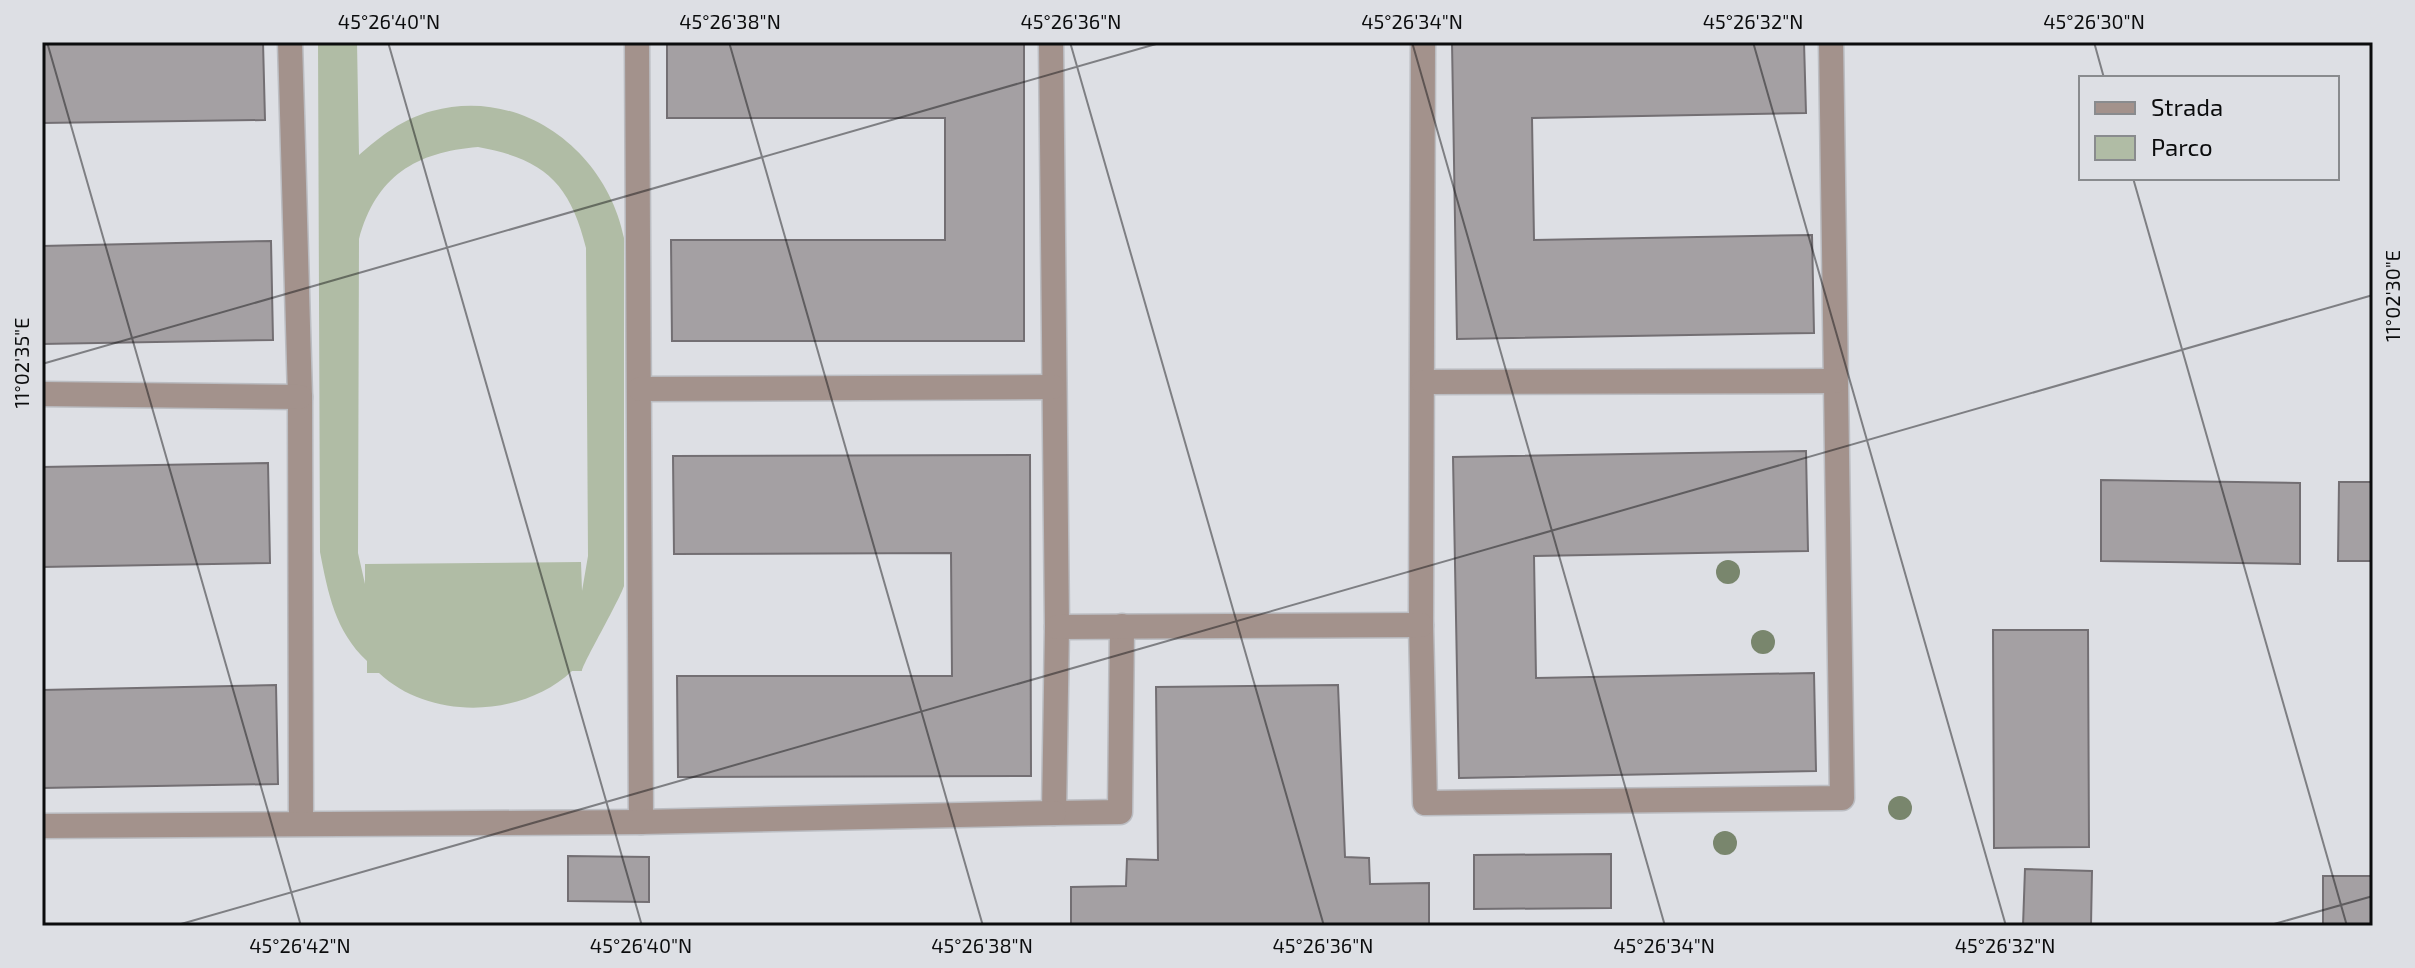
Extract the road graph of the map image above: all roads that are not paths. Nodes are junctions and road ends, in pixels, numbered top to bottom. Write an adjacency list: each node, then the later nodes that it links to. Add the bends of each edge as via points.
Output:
1 (290, 42): 11 (lane)
2 (637, 42): 9 (lane)
3 (1051, 42): 8 (lane)
4 (1423, 42): 7 (lane)
5 (1831, 42): 6 (lane)
6 (1835, 381): 7 (lane); 12 (lane, via 1842,798 1425,803)
7 (1423, 382): 12 (lane)
8 (1053, 387): 9 (lane); 14 (lane)
9 (640, 389): 17 (lane)
10 (42, 394): 11 (lane)
11 (300, 397): 16 (lane)
12 (1421, 625): 13 (lane)
13 (1122, 626): 14 (lane); 15 (lane, via 1120,812)
14 (1057, 627): 15 (lane)
15 (1054, 813): 17 (lane)
16 (301, 821): 17 (lane); 18 (lane)
17 (641, 822)
18 (42, 826)

